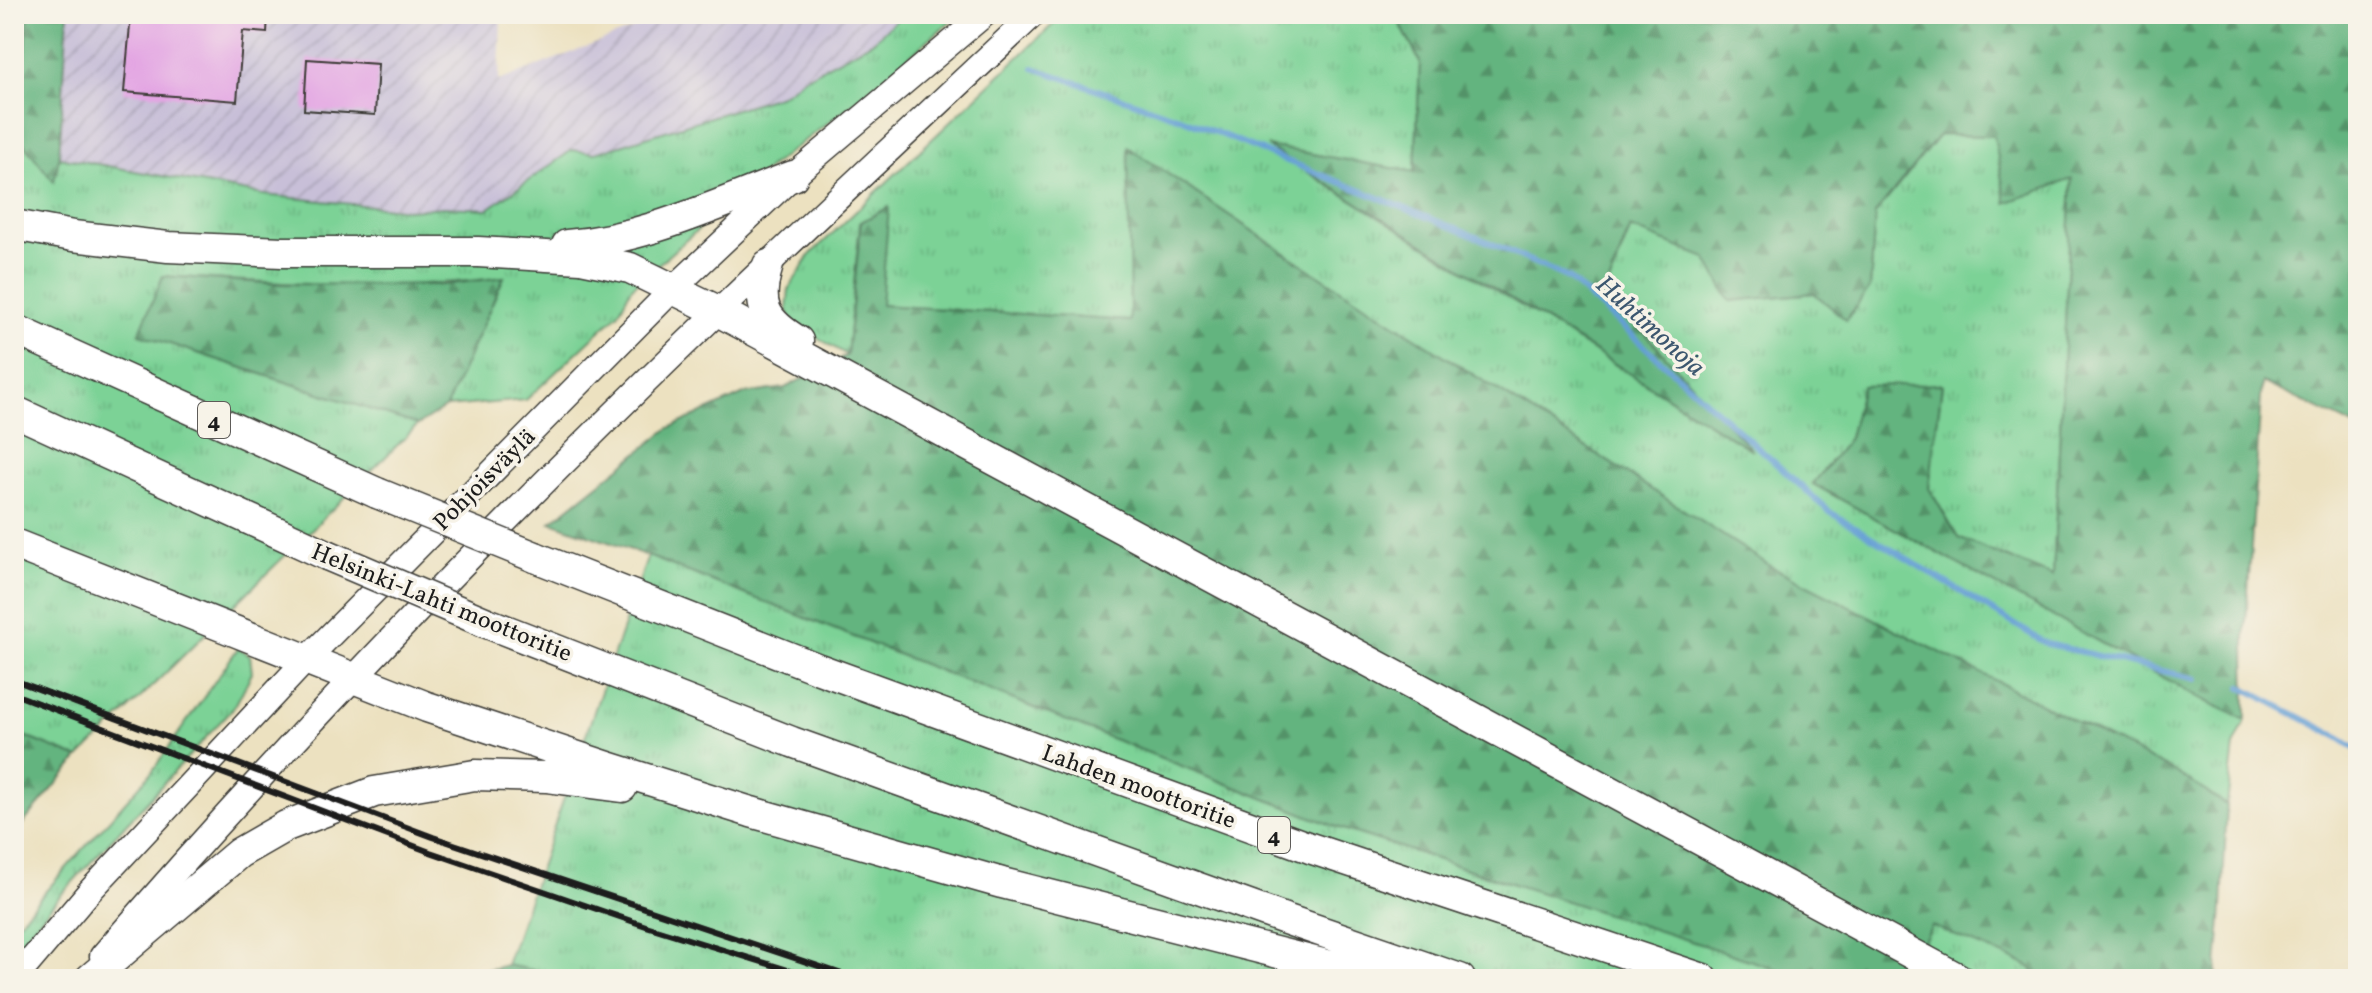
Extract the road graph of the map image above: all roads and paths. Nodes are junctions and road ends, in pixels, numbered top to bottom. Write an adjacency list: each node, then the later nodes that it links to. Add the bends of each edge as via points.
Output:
1 (985, 14): 3 (main road, Pohjoisväylä)
2 (1034, 14): 6 (main road, Pohjoisväylä)
3 (793, 176): 5 (highway, via 634,235); 7 (main road, Pohjoisväylä)
4 (14, 225): 5 (highway, via 168,247)
5 (478, 252): 7 (highway, via 581,258 630,268)
6 (768, 265): 8 (main road, Pohjoisväylä); 10 (highway, via 763,303 776,328 806,346)
7 (674, 288): 8 (highway); 13 (main road, Pohjoisväylä)
8 (718, 311): 10 (highway); 14 (main road, Pohjoisväylä)
9 (14, 329): 21 (highway, Lahden moottoritie / 4, bridge, via 377,493 849,680 1310,848)
10 (828, 370): 22 (highway)
11 (14, 411): 20 (highway, Helsinki-Lahti moottoritie, bridge, via 487,623 845,761)
12 (14, 544): 13 (highway)
13 (306, 660): 14 (highway); 16 (main road, Pohjoisväylä)
14 (353, 678): 15 (highway); 17 (main road, Pohjoisväylä, via 196,846)
15 (751, 812): 18 (highway, via 606,783 546,777 475,775 374,792 286,826 239,853); 19 (highway, via 1002,883)
16 (15, 979)
17 (82, 979)
18 (90, 979)
19 (1382, 979)
20 (1460, 979)
21 (1703, 979)
22 (1959, 979)

